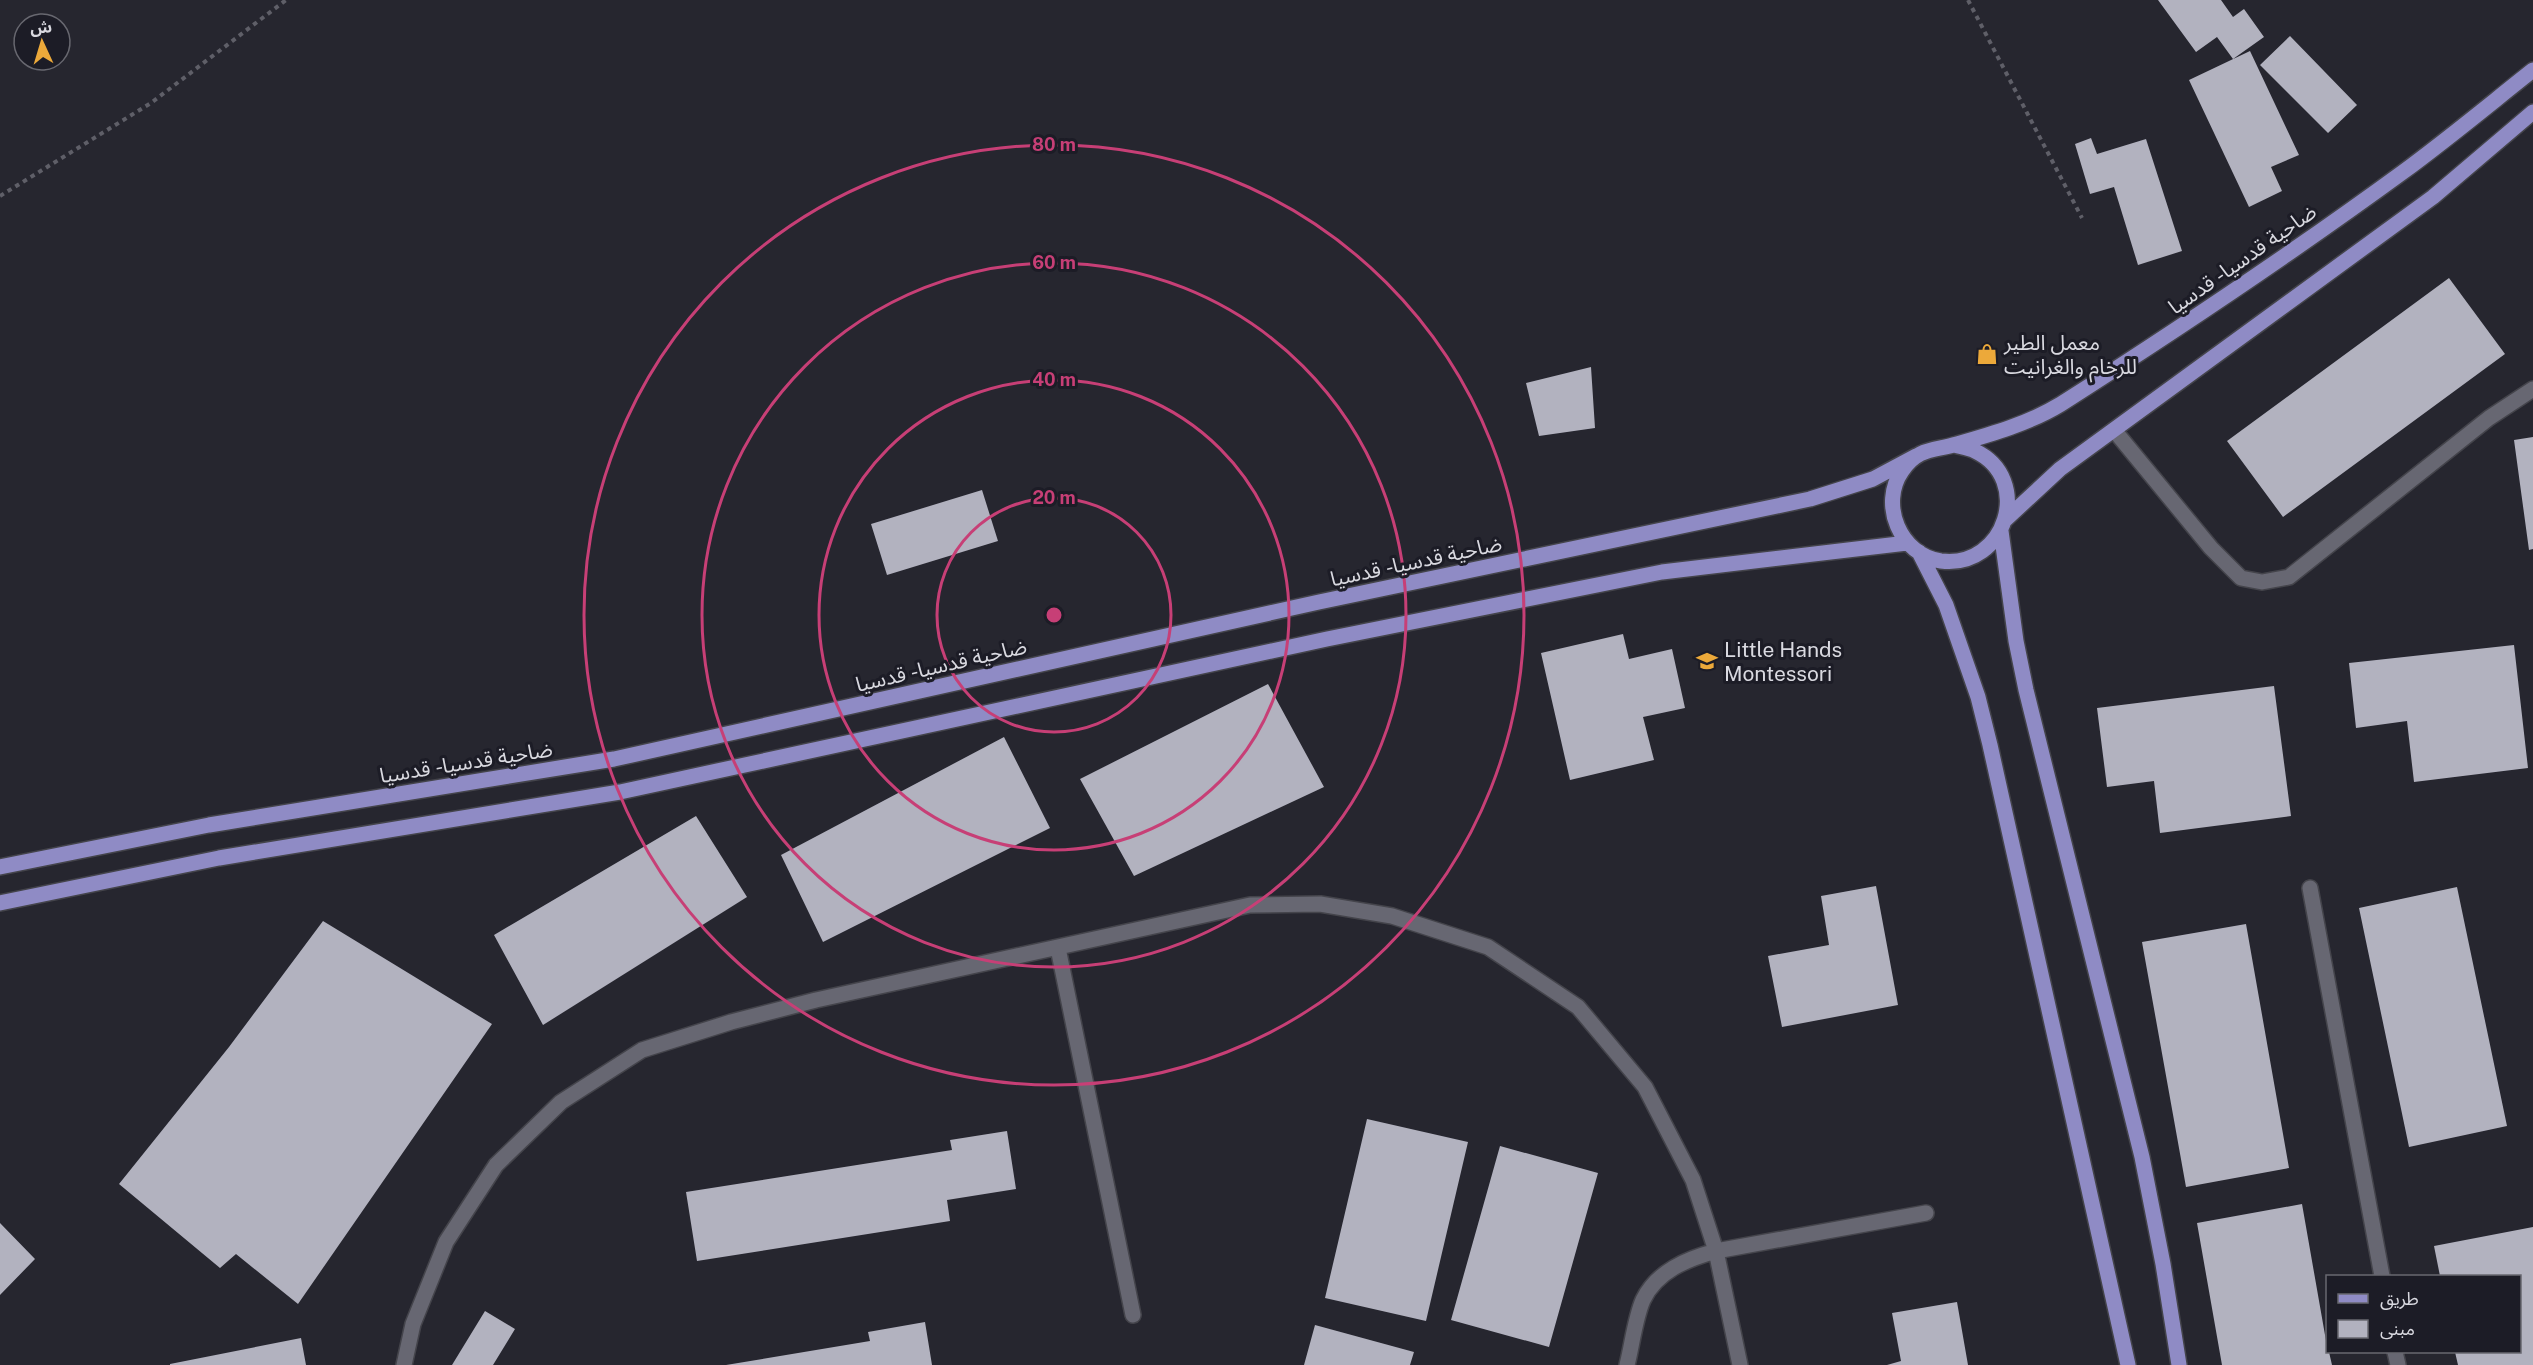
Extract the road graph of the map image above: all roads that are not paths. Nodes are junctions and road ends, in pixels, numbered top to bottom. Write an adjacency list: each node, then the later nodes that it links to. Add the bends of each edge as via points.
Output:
1 (2533, 70): 5 (main road, ضاحية قدسيا - قدسيا, via 2405,170 2166,337 2040,417)
2 (2533, 112): 4 (main road, via 2433,197)
3 (2533, 389): 4 (street, via 2489,418 2289,578 2262,582 2241,578 2211,548)
4 (2114, 430): 7 (main road, via 2060,469)
5 (1954, 446): 6 (main road, via 1935,447); 7 (main road, via 1974,451 1991,462 2003,480 2008,500)
6 (1916, 456): 8 (main road, via 1902,470 1894,488 1892,507 1897,526); 9 (main road, ضاحية قدسيا - قدسيا, via 1873,479 1810,499 1319,602 614,759 209,825)
7 (2003, 526): 8 (main road, via 1986,549 1965,559 1941,561); 21 (main road, via 2024,680 2142,1157)
8 (1913, 548): 11 (main road, via 1662,572 1327,639 620,792 219,858); 20 (main road, via 1950,614 1978,697)
9 (0, 867)
10 (2310, 888): 15 (street)
11 (0, 903)
12 (1058, 948): 14 (street, via 1250,905 1320,904 1392,916 1488,947 1578,1007 1645,1087 1693,1180); 16 (street); 17 (street, via 816,1000 642,1050 561,1102 496,1165 446,1242 413,1324)
13 (1926, 1213): 14 (street)
14 (1716, 1251): 18 (street, via 1687,1259 1661,1276 1643,1300); 19 (street)
15 (2382, 1275)
16 (1133, 1315)
17 (404, 1365)
18 (1627, 1365)
19 (1740, 1365)
20 (2128, 1365)
21 (2179, 1365)

